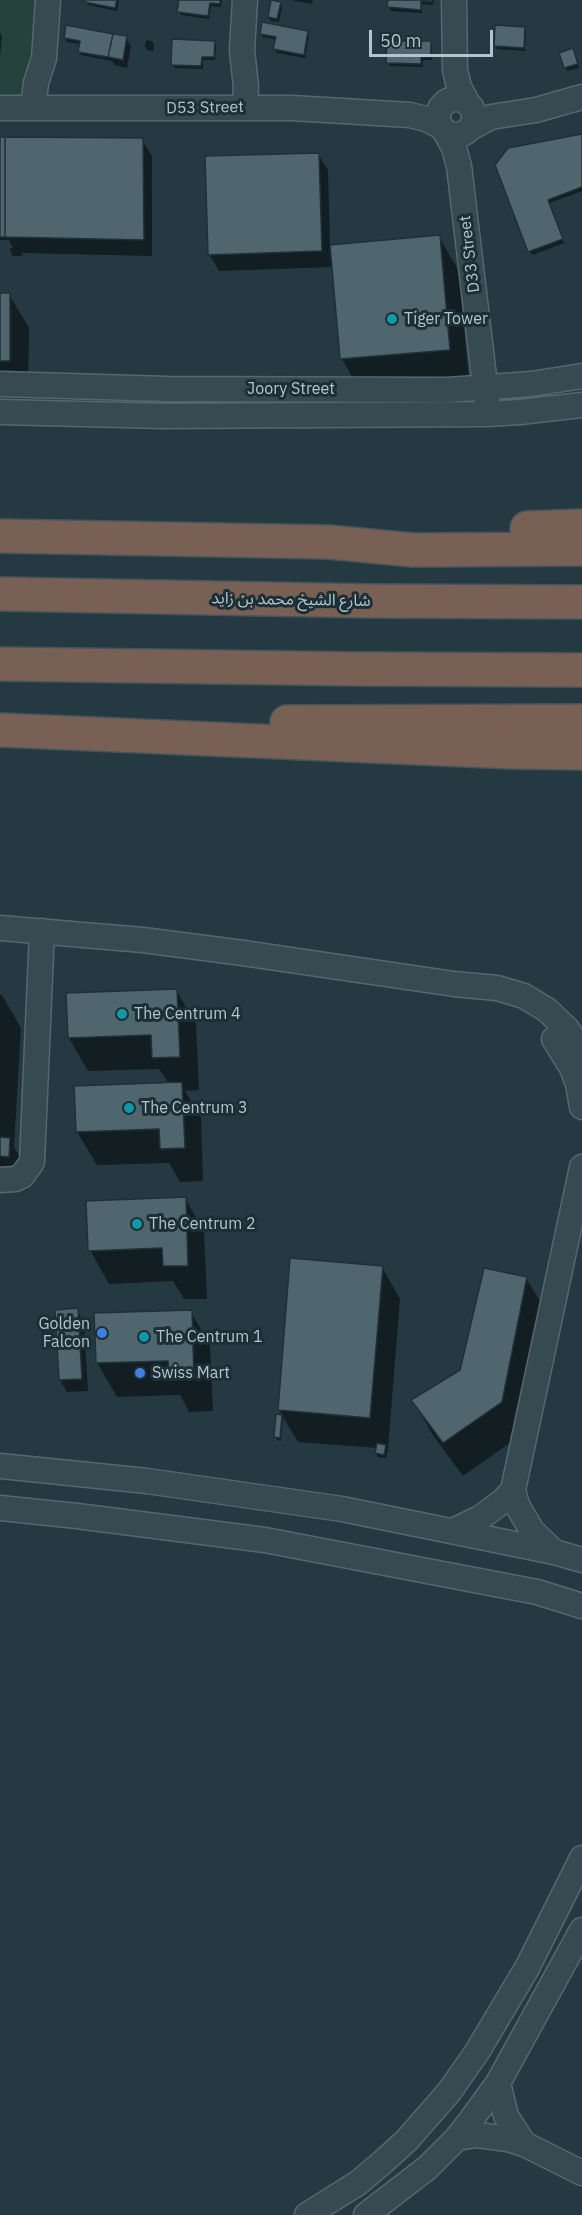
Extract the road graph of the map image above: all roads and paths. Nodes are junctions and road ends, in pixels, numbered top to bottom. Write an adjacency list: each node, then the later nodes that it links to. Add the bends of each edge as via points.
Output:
1 (48, 0): 5 (street, via 44,58 48,79)
2 (245, 0): 7 (street, via 242,50 246,87)
3 (454, 0): 8 (street, D33 Street)
4 (582, 97): 8 (street, via 536,110)
5 (41, 107): 6 (street, D53 Street); 7 (street, D53 Street)
6 (0, 108)
7 (238, 108): 8 (street, D53 Street)
8 (456, 116): 11 (street, D33 Street)
9 (582, 376): 11 (street, Joory Street)
10 (0, 384): 11 (street, Joory Street, via 167,389)
11 (485, 388): 14 (street, D33 Street)
12 (582, 405): 14 (street, Joory Street)
13 (0, 412): 14 (street, Joory Street, via 164,416)
14 (488, 414)
15 (582, 526): 17 (highway)
16 (0, 536): 17 (highway)
17 (328, 542): 18 (highway, via 413,550)
18 (582, 549)
19 (0, 594): 20 (highway, شارع الشيخ محمد بن زايد)
20 (582, 602)
21 (0, 664): 22 (highway)
22 (582, 670)
23 (582, 721): 25 (highway, via 228,722)
24 (0, 730): 25 (highway)
25 (51, 733): 26 (highway)
26 (582, 753)
27 (0, 928): 28 (street)
28 (42, 931): 29 (street, via 143,940); 33 (street, via 32,1162 22,1176)
29 (454, 984): 30 (street, via 511,991 536,1002 558,1019); 31 (street, via 518,1008 544,1027 565,1053 578,1084)
30 (582, 1052)
31 (582, 1107)
32 (582, 1167): 35 (street)
33 (0, 1180)
34 (0, 1466): 37 (street, via 234,1493)
35 (513, 1490): 37 (street, via 480,1518); 38 (street, via 532,1531)
36 (0, 1508): 40 (street, via 265,1540 537,1592)
37 (453, 1531): 38 (street)
38 (554, 1552): 39 (street)
39 (582, 1560)
40 (582, 1606)
41 (582, 1858): 47 (street, via 522,1977 449,2092 384,2161 358,2183)
42 (582, 1930): 43 (street)
43 (498, 2083): 44 (street); 45 (street, via 506,2116)
44 (457, 2138): 45 (street, via 491,2136); 48 (street, via 427,2168)
45 (524, 2144): 46 (street)
46 (582, 2173)
47 (307, 2215)
48 (366, 2215)

